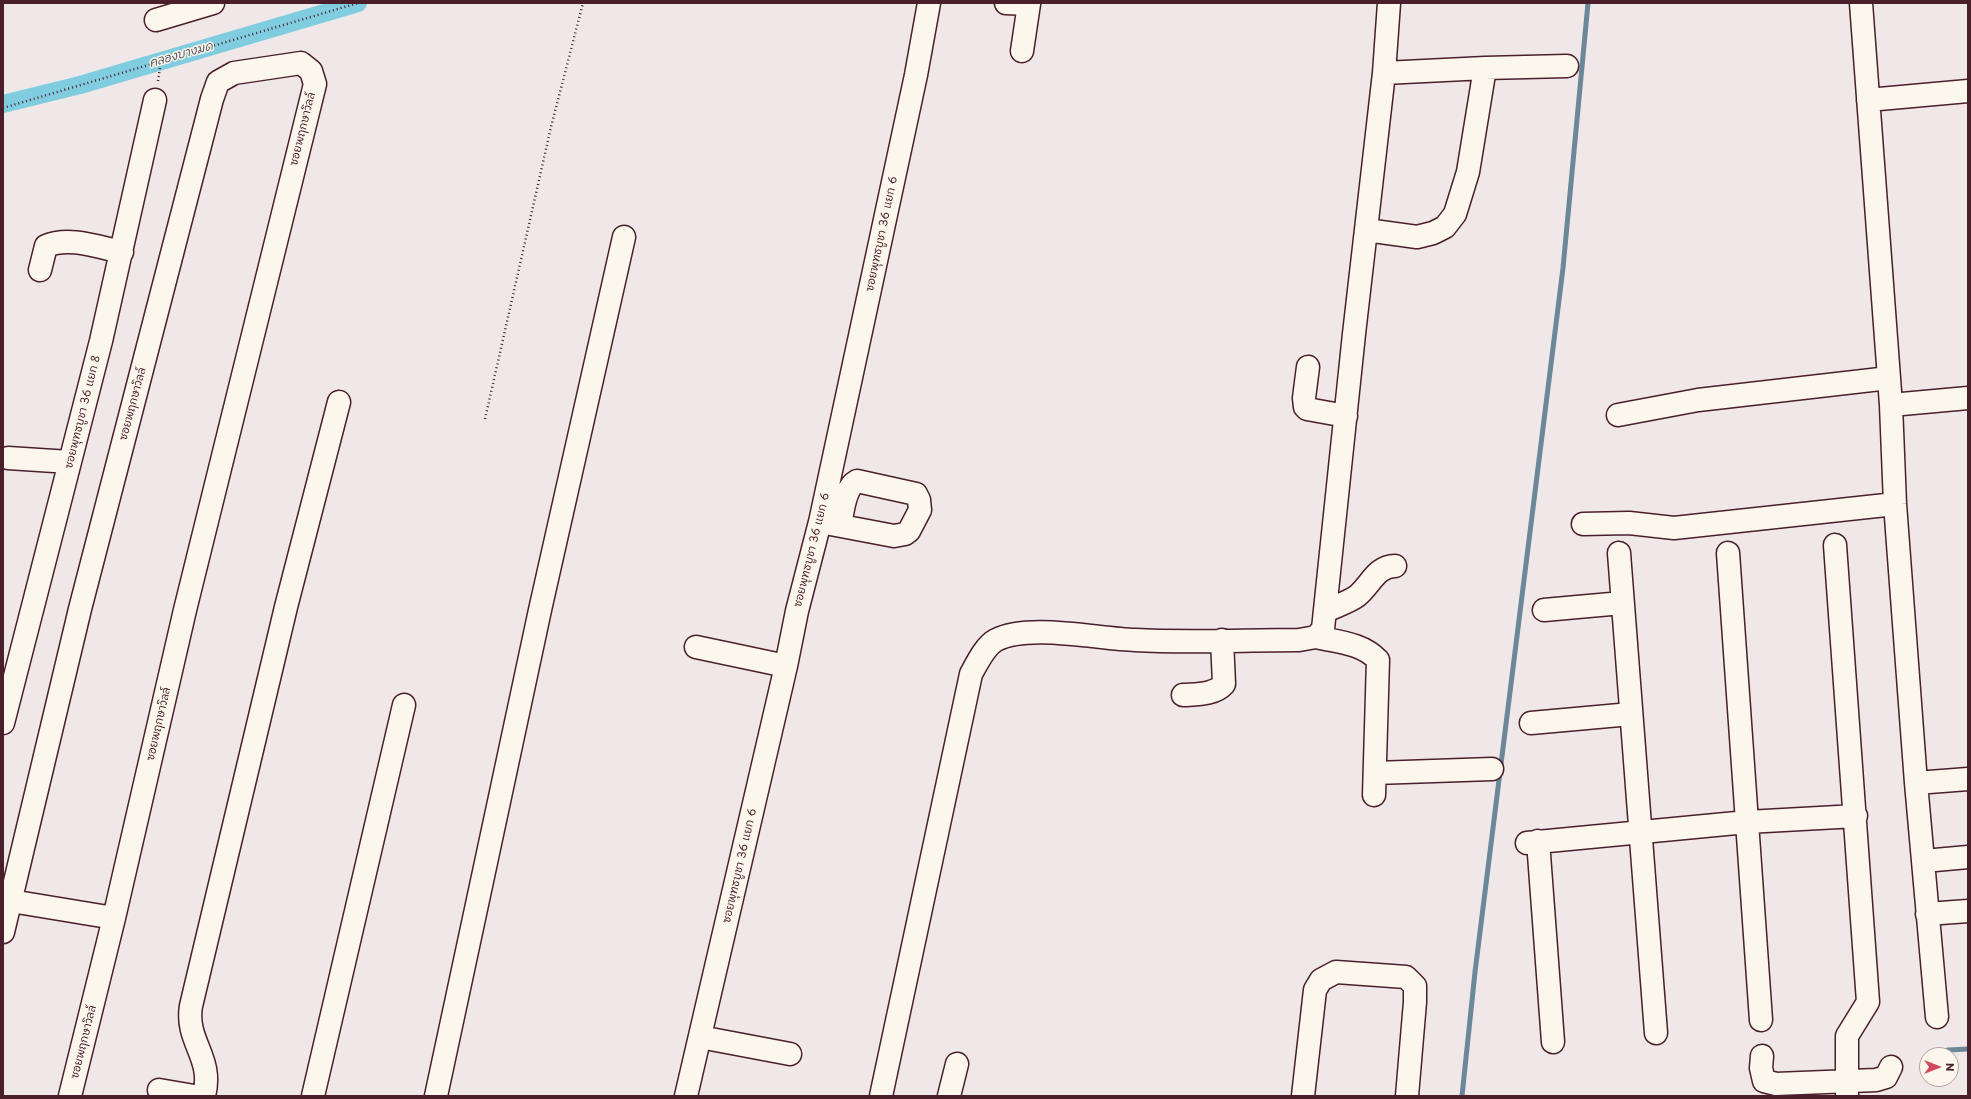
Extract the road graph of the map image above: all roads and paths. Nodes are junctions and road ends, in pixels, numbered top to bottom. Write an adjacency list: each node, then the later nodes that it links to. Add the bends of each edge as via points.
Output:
1 (213, 3): 9 (street)
2 (358, 3): 17 (path)
3 (583, 3): 29 (path, via 551,127)
4 (929, 3): 44 (street, ซอยพุทธบูชา 36 แยก 6, via 830,524 797,611)
5 (1006, 3): 6 (street)
6 (1029, 3): 10 (street)
7 (1389, 3): 13 (street)
8 (1862, 3): 16 (street)
9 (156, 20)
10 (1022, 51)
11 (1567, 66): 12 (street)
12 (1485, 68): 13 (street); 18 (street, via 1468,172 1455,214 1444,227 1417,237)
13 (1384, 74): 18 (street)
14 (1968, 91): 16 (street)
15 (155, 100): 20 (street, ซอยพุทธบูชา 36 แยก 8)
16 (1868, 100): 23 (street)
17 (3, 108)
18 (1366, 230): 28 (street)
19 (624, 237): 80 (street, via 540,610)
20 (122, 252): 21 (street, via 68,241 54,242 46,246); 31 (street, ซอยพุทธบูชา 36 แยก 8)
21 (40, 270)
22 (1308, 367): 28 (street, via 1305,407)
23 (1889, 378): 26 (street); 27 (street, via 1698,400)
24 (1968, 398): 26 (street)
25 (338, 402): 78 (street, via 286,607 191,1006 190,1026 206,1067 207,1084)
26 (1891, 405): 32 (street)
27 (1618, 415)
28 (1346, 416): 40 (street)
29 (484, 419)
30 (8, 458): 31 (street)
31 (70, 462): 48 (street, ซอยพุทธบูชา 36 แยก 8)
32 (1895, 504): 33 (street, via 1674,528 1629,523); 53 (street)
33 (1583, 524)
34 (1835, 545): 55 (street)
35 (1619, 553): 38 (street)
36 (1728, 553): 56 (street)
37 (1394, 566): 40 (street, via 1383,568 1356,597)
38 (1622, 603): 39 (street); 47 (street)
39 (1544, 610)
40 (1326, 611): 41 (street, via 1323,629)
41 (1316, 637): 42 (street, via 1298,640); 51 (street, via 1357,646 1372,653 1378,660)
42 (1222, 640): 45 (street, via 1224,684 1219,690); 82 (street, via 1134,640 1040,632 1012,635 996,640 981,656 971,674)
43 (696, 647): 44 (street)
44 (786, 666): 68 (street, ซอยพุทธบูชา 36 แยก 6)
45 (1183, 695)
46 (404, 704): 79 (street)
47 (1631, 714): 49 (street); 57 (street)
48 (3, 723)
49 (1531, 723)
50 (1492, 769): 51 (street)
51 (1375, 773): 54 (street)
52 (1968, 779): 53 (street)
53 (1916, 783): 59 (street)
54 (1374, 795)
55 (1856, 816): 56 (street); 74 (street, via 1868,1002 1848,1036)
56 (1747, 822): 57 (street); 66 (street)
57 (1640, 832): 67 (street); 69 (street, via 1532,842)
58 (1968, 857): 59 (street)
59 (1924, 861): 62 (street)
60 (12, 901): 63 (street); 63 (street, ซอยพฤกษาวิลล์, via 80,609 212,99 218,82 234,74 301,63 311,71 315,84 187,602); 64 (street, ซอยพฤกษาวิลล์)
61 (1968, 911): 62 (street)
62 (1927, 914): 65 (street)
63 (114, 918): 76 (street, ซอยพฤกษาวิลล์)
64 (3, 932)
65 (1937, 1017)
66 (1761, 1020)
67 (1656, 1033)
68 (700, 1037): 70 (street); 81 (street, ซอยพุทธบูชา 36 แยก 6)
69 (1553, 1042)
70 (790, 1054)
71 (1762, 1056): 74 (street, via 1764,1081)
72 (957, 1064): 83 (street)
73 (1891, 1067): 74 (street, via 1886,1077)
74 (1846, 1088)
75 (159, 1090): 77 (street)
76 (70, 1096)
77 (194, 1096)
78 (204, 1096)
79 (312, 1096)
80 (436, 1096)
81 (686, 1096)
82 (881, 1096)
83 (949, 1096)
84 (1303, 1096): 85 (street, via 1315,990 1322,980 1336,972 1406,977 1415,986 1416,1002)
85 (1407, 1096)

